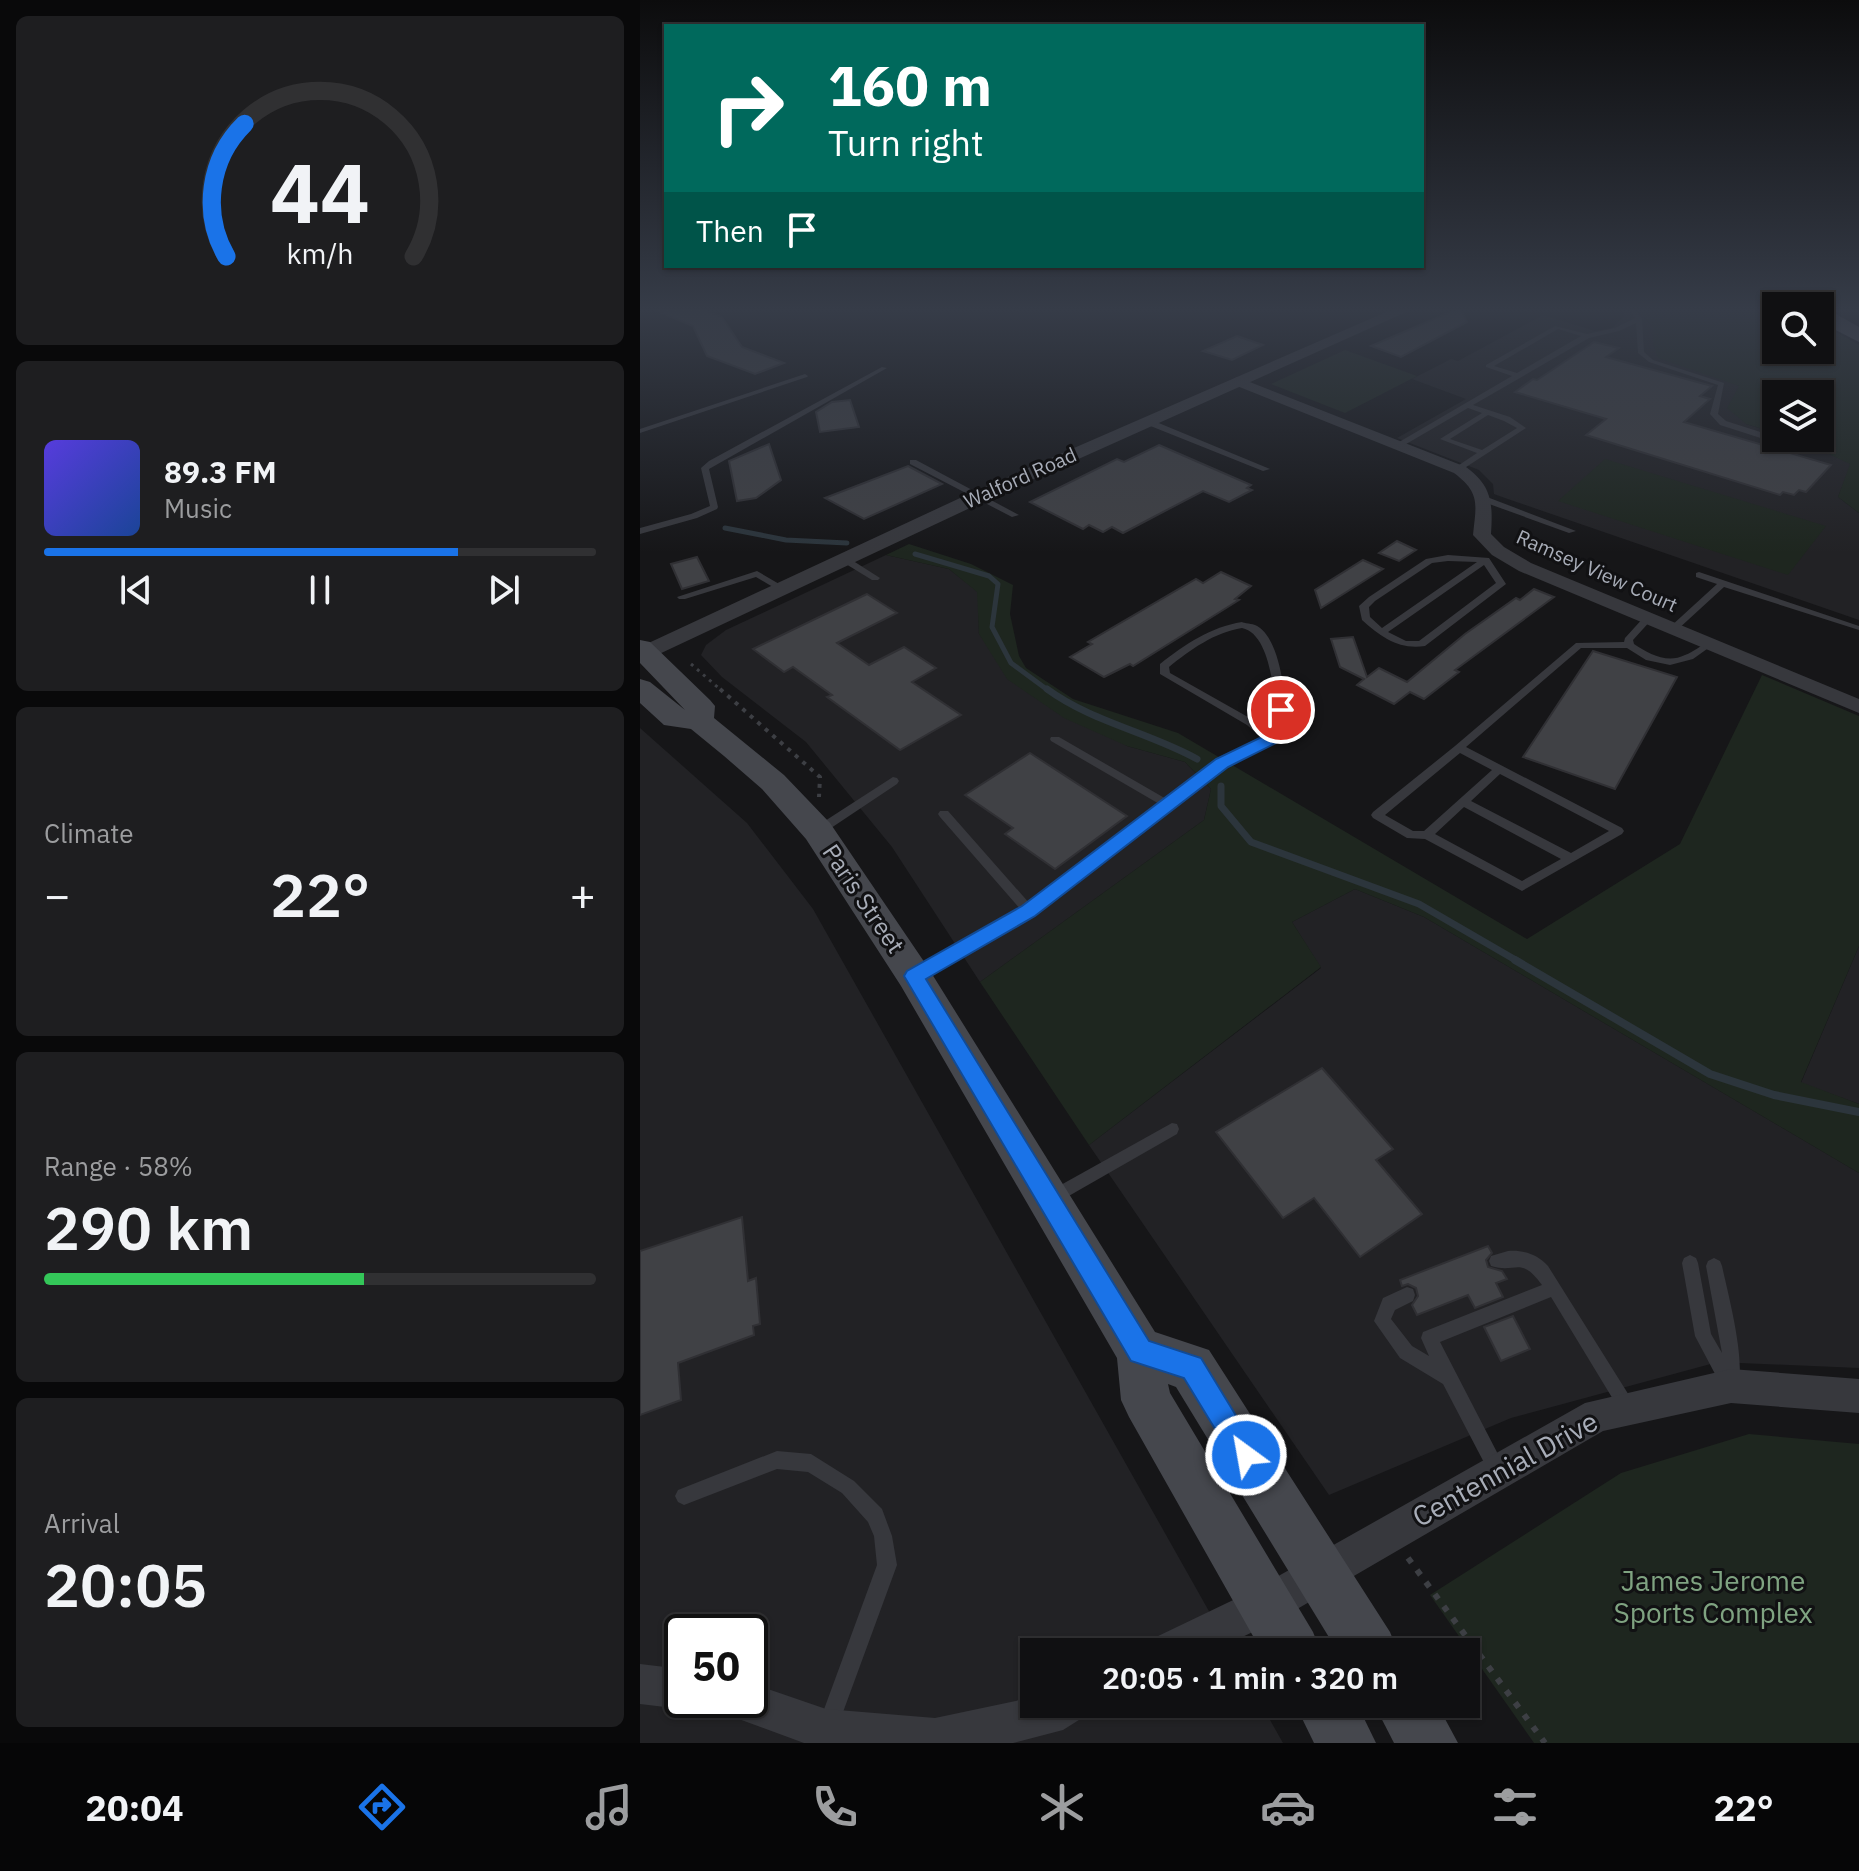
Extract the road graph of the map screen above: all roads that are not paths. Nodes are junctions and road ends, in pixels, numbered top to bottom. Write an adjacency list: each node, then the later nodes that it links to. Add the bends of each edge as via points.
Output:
1 (765, 390): 10 (lane)
2 (844, 390): 20 (lane, via 705,468 714,507)
3 (1216, 390): 9 (street, Walford Road)
4 (1260, 390): 12 (street)
5 (1492, 390): 7 (lane)
6 (1720, 390): 11 (lane, via 1714,414 1723,423)
7 (1466, 405): 8 (lane); 12 (lane)
8 (1488, 412): 13 (lane, via 1522,428); 13 (lane, via 1444,439)
9 (1146, 421): 15 (lane); 17 (street, Walford Road)
10 (640, 431)
11 (1762, 436)
12 (1398, 445): 16 (street)
13 (1483, 453): 16 (lane)
14 (913, 462): 17 (lane)
15 (1266, 469)
16 (1457, 469): 18 (street, via 1479,482)
17 (980, 496): 19 (lane); 23 (street, Walford Road)
18 (1484, 499): 21 (lane); 22 (street, Ramsey View Court, via 1482,535)
19 (1015, 515)
20 (640, 531)
21 (1572, 531)
22 (1491, 556): 29 (street, Ramsey View Court); 32 (lane); 32 (lane, via 1498,589 1429,640 1407,645); 32 (lane, via 1429,561 1372,599 1362,613)
23 (844, 559): 25 (lane); 27 (street, Walford Road)
24 (1699, 575): 26 (lane)
25 (875, 578)
26 (1723, 583): 30 (lane); 31 (lane)
27 (781, 588): 28 (lane, via 757,574); 35 (street, Walford Road)
28 (682, 597)
29 (1648, 618): 31 (street, Ramsey View Court); 34 (lane, via 1632,633)
30 (1857, 628)
31 (1673, 629): 33 (street, Ramsey View Court)
32 (1382, 632)
33 (1709, 644): 34 (lane, via 1677,663); 38 (street, Ramsey View Court)
34 (1629, 645): 36 (lane); 42 (lane, via 1579,645)
35 (648, 650): 39 (main road, Paris Street, via 700,706)
36 (1606, 655)
37 (640, 688): 39 (main road, Paris Street, via 674,718)
38 (1859, 707)
39 (699, 721): 48 (main road, Paris Street, via 773,782)
40 (1055, 739): 46 (lane)
41 (1270, 740): 41 (lane, via 1282,726 1281,710 1274,665 1261,632 1243,625 1229,627 1164,666 1165,674 1251,723); 46 (lane, via 1222,763)
42 (1459, 748): 43 (lane); 49 (lane, via 1377,815 1411,835)
43 (1499, 769): 45 (lane); 50 (lane, via 1618,831)
44 (893, 781): 48 (lane)
45 (1463, 802): 49 (lane); 50 (lane)
46 (1169, 805): 51 (lane)
47 (944, 814): 51 (lane)
48 (818, 831): 52 (main road, Paris Street)
49 (1427, 835): 50 (lane, via 1522,887)
50 (1570, 858)
51 (1029, 911): 52 (lane)
52 (914, 976): 54 (main road, Paris Street)
53 (1172, 1129): 54 (lane)
54 (1049, 1200): 60 (main road, Paris Street)
55 (1497, 1261): 58 (lane, via 1526,1259 1540,1266)
56 (1690, 1263): 62 (lane, via 1703,1336)
57 (1714, 1266): 62 (lane, via 1730,1344)
58 (1554, 1288): 61 (lane, via 1429,1338); 64 (lane)
59 (1407, 1295): 61 (lane, via 1389,1304 1382,1321 1406,1352)
60 (1140, 1352): 67 (main road, via 1192,1367); 68 (main road, Paris Street, via 1146,1400)
61 (1450, 1379): 65 (lane)
62 (1731, 1386): 63 (street, Centennial Drive); 64 (street, Centennial Drive)
63 (1859, 1396)
64 (1628, 1408): 65 (street, Centennial Drive, via 1597,1415)
65 (1497, 1471): 67 (street, Centennial Drive)
66 (684, 1496): 78 (lane, via 777,1460 811,1463 848,1487 875,1516 887,1565)
67 (1320, 1573): 68 (street, Centennial Drive); 71 (main road)
68 (1266, 1605): 69 (street, Centennial Drive); 70 (main road, Paris Street)
69 (1197, 1638)
70 (1285, 1638)
71 (1361, 1638)
72 (640, 1684): 73 (street)
73 (664, 1687)
74 (768, 1712): 78 (street)
75 (1034, 1718): 78 (street, via 935,1739)
76 (1332, 1718): 79 (main road)
77 (1412, 1718): 80 (main road)
78 (824, 1736)
79 (1347, 1743)
80 (1428, 1743)

